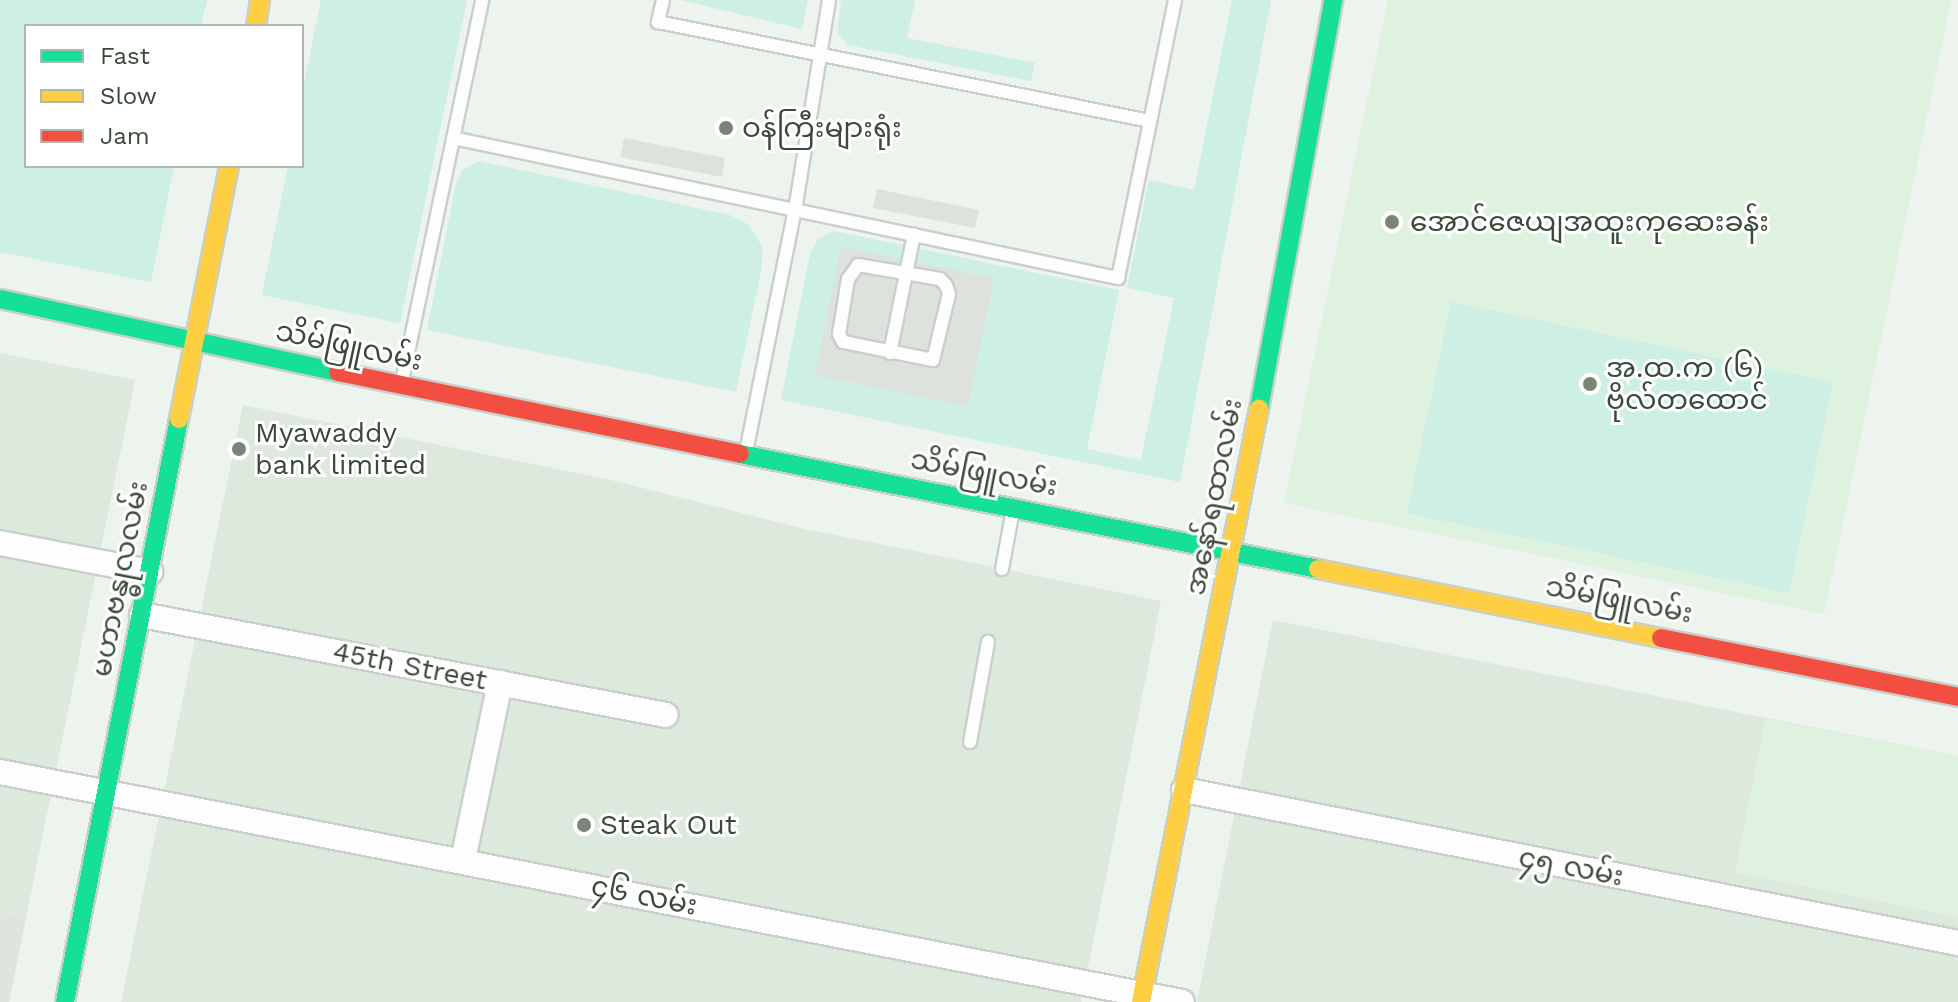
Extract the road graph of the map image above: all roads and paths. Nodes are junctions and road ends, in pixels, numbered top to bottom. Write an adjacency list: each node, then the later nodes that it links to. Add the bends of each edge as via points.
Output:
1 (260, 0): 7 (main road)
2 (482, 0): 10 (lane)
3 (663, 0): 8 (lane, via 658,22)
4 (829, 0): 8 (lane)
5 (1175, 0): 9 (lane)
6 (1333, 0): 22 (main road, အနော်ရထာလမ်း)
7 (256, 24)
8 (818, 54): 9 (lane); 12 (lane, via 818,84)
9 (1150, 121): 13 (lane, via 1118,278)
10 (453, 138): 12 (lane); 18 (lane)
11 (229, 168): 16 (main road, မဟာဗန္ဓုလလမ်း)
12 (795, 210): 13 (lane); 19 (lane)
13 (914, 234): 14 (lane)
14 (906, 274): 17 (lane); 17 (lane, via 940,279 949,294 933,360); 17 (lane, via 858,265 848,279 839,334 843,342)
15 (0, 299): 16 (main road, သိမ်ဖြူလမ်း)
16 (196, 341): 18 (main road, သိမ်ဖြူလမ်း); 24 (main road, မဟာဗန္ဓုလလမ်း)
17 (890, 353)
18 (401, 386): 19 (main road, သိမ်ဖြူလမ်း)
19 (745, 455): 20 (main road, သိမ်ဖြူလမ်း)
20 (1013, 508): 22 (main road, သိမ်ဖြူလမ်း); 23 (lane)
21 (0, 543): 24 (street)
22 (1233, 552): 28 (main road, သိမ်ဖြူလမ်း); 32 (main road, အနော်ရထာလမ်း)
23 (1002, 569)
24 (150, 572): 25 (main road, မဟာဗန္ဓုလလမ်း)
25 (152, 616): 27 (street, 45th Street); 33 (main road, မဟာဗန္ဓုလလမ်း)
26 (988, 642): 30 (lane)
27 (500, 683): 29 (street); 34 (street, 45th Street)
28 (1958, 697)
29 (666, 715)
30 (970, 742)
31 (0, 772): 33 (street, ၄၆ လမ်း)
32 (1184, 790): 35 (street, ၄၅ လမ်း); 36 (main road, အနော်ရထာလမ်း)
33 (116, 792): 34 (street, ၄၆ လမ်း); 37 (main road, မဟာဗန္ဓုလလမ်း)
34 (463, 860): 36 (street, ၄၆ လမ်း)
35 (1958, 943)
36 (1142, 998): 38 (street, ၄၆ လမ်း)
37 (65, 1002)
38 (1182, 1002)

